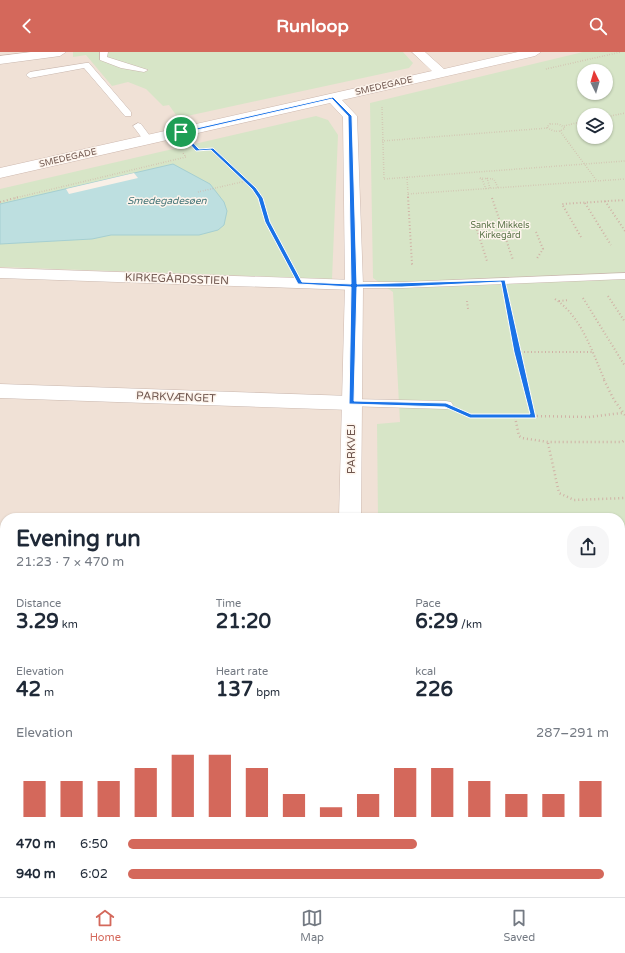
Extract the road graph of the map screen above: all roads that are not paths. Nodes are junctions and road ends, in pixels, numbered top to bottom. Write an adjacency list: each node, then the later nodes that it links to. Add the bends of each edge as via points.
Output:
1 (60, 52): 5 (street)
2 (104, 52): 6 (lane, via 103,58)
3 (418, 52): 7 (street)
4 (534, 52): 7 (street, SMEDEGADE)
5 (0, 60)
6 (144, 70)
7 (441, 73): 9 (street, SMEDEGADE)
8 (30, 75): 10 (lane, via 86,65)
9 (333, 98): 12 (street, SMEDEGADE); 16 (street, PARKVEJ, via 350,116)
10 (128, 114)
11 (138, 126): 12 (lane)
12 (148, 140): 13 (street, SMEDEGADE)
13 (0, 173)
14 (0, 273): 16 (street, KIRKEGÅRDSSTIEN)
15 (625, 276): 16 (lane, via 527,275 503,281)
16 (354, 285): 18 (street, PARKVEJ)
17 (0, 391): 18 (street, PARKVÆNGET)
18 (351, 403): 19 (lane); 20 (street, PARKVEJ)
19 (446, 405)
20 (350, 513)

